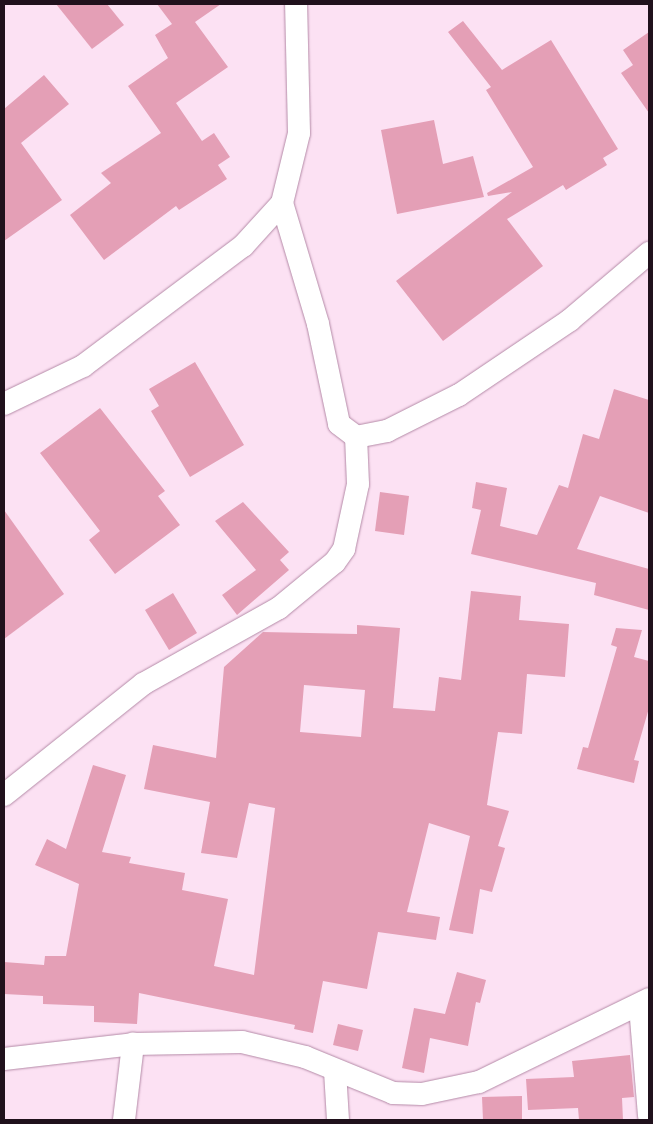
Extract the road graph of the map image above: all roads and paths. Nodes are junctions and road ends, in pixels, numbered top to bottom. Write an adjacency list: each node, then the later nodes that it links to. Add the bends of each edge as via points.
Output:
1 (296, 4): 2 (street, via 299,133)
2 (282, 203): 4 (street, via 243,246 83,366); 5 (street, via 318,324 339,424)
3 (649, 253): 5 (street, via 570,320 459,395 387,432)
4 (4, 404)
5 (356, 436): 6 (street, via 358,484 344,549 336,562 279,608 143,684)
6 (4, 795)
7 (644, 1003): 10 (street, via 479,1082 422,1094 393,1093); 11 (street)
8 (134, 1044): 9 (street); 10 (street, via 242,1042 305,1058); 12 (street)
9 (4, 1059)
10 (335, 1071): 13 (street)
11 (649, 1116)
12 (124, 1120)
13 (338, 1120)

